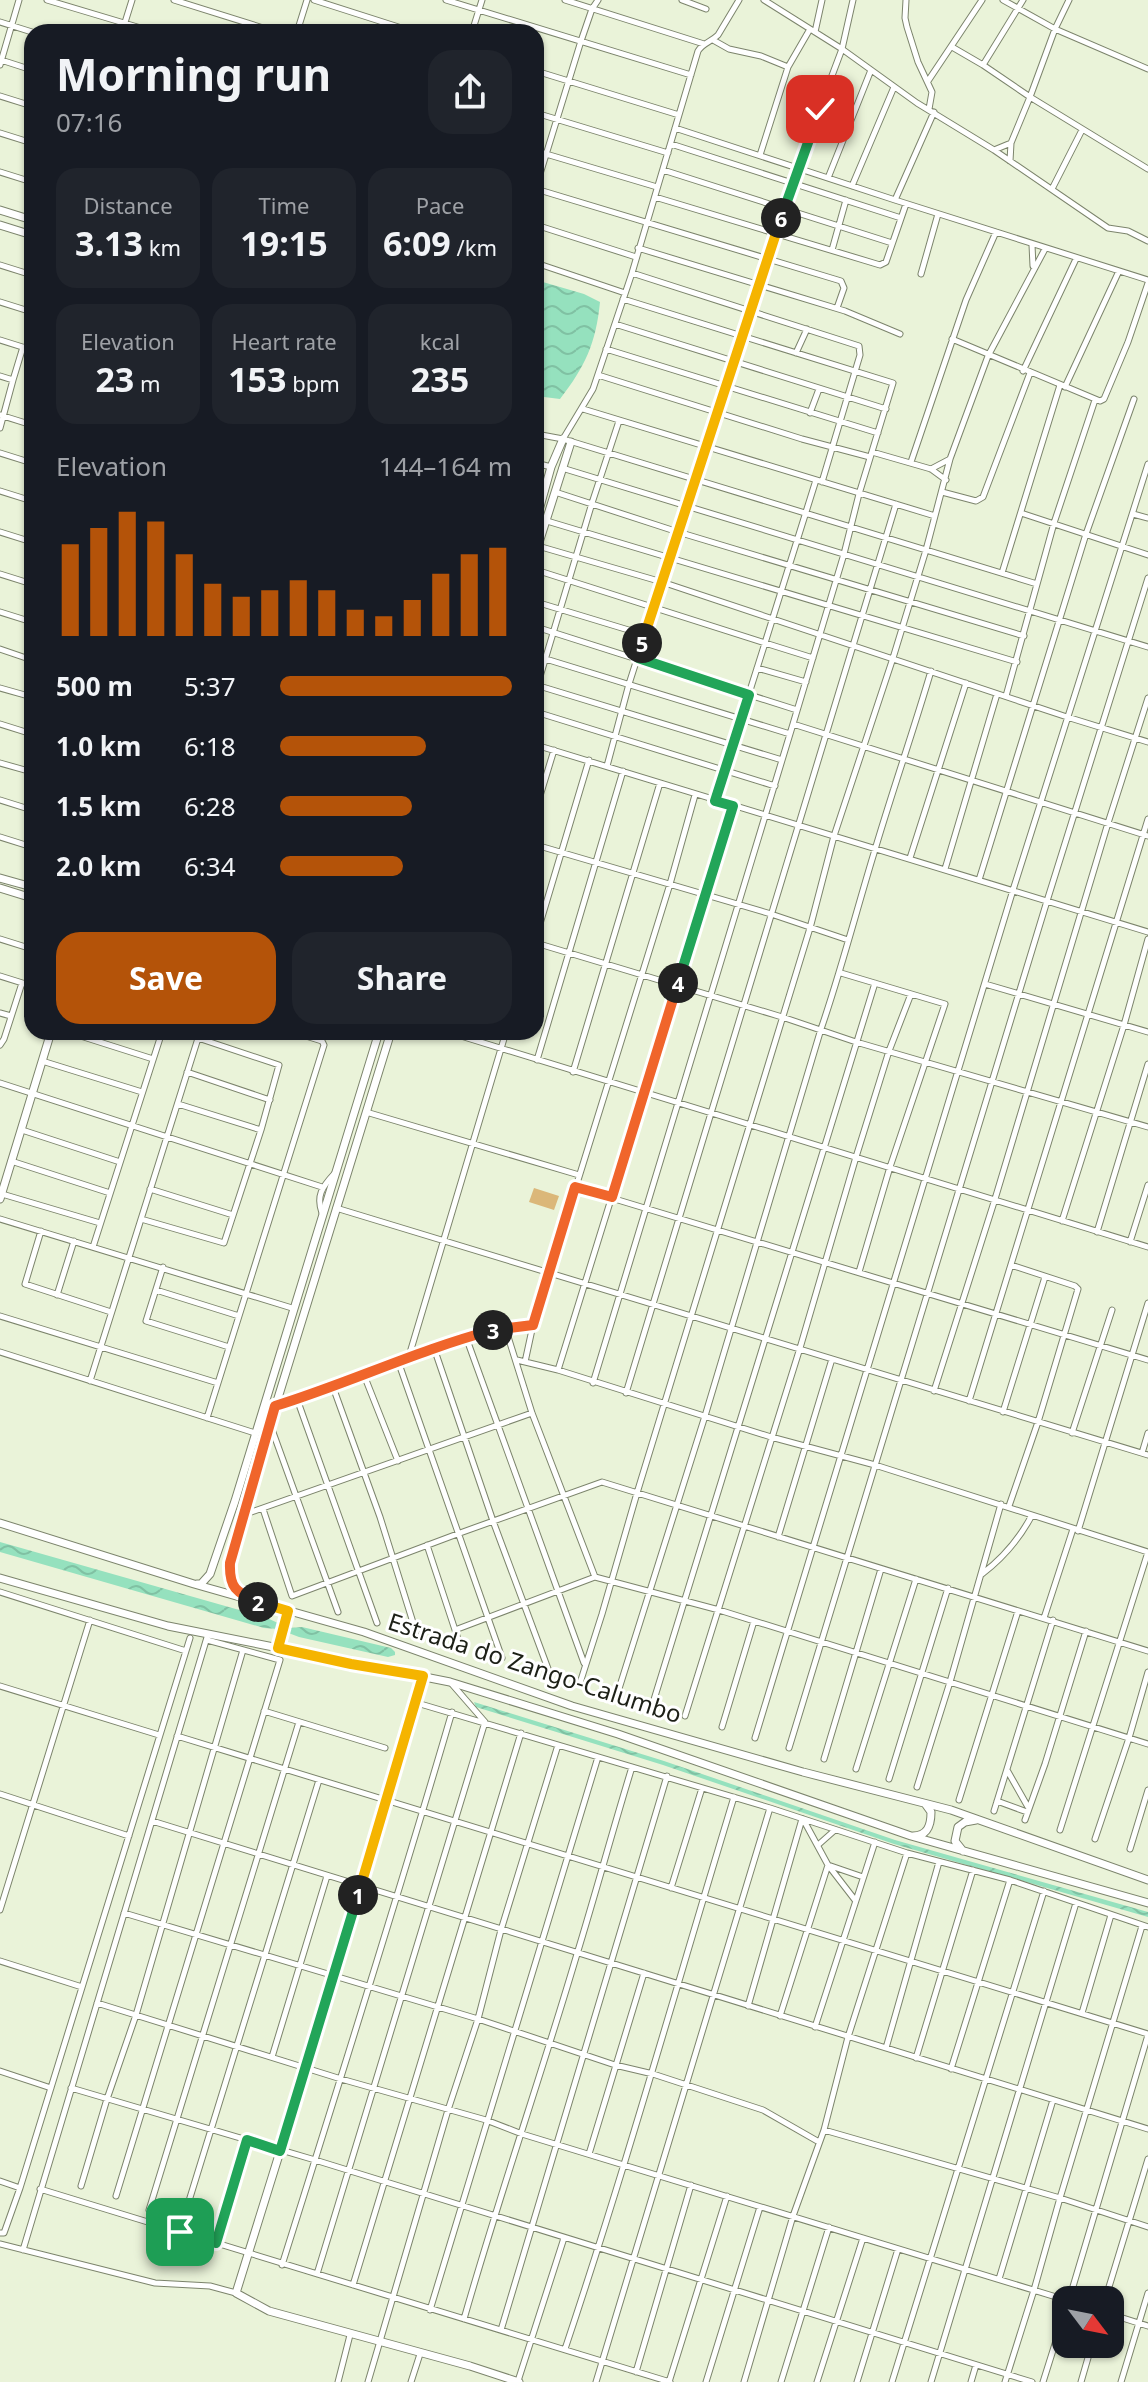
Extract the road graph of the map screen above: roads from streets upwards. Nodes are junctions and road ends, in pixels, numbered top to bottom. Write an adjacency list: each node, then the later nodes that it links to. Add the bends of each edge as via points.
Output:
1 (19, 0): 33 (street)
2 (47, 0): 26 (street)
3 (132, 0): 26 (street)
4 (174, 0): 28 (street)
5 (307, 0): 29 (street)
6 (314, 0): 30 (street)
7 (446, 0): 24 (street)
8 (482, 0): 24 (street)
9 (565, 0): 21 (street)
10 (598, 0): 21 (street)
11 (682, 0): 22 (street)
12 (739, 0): 38 (street)
13 (764, 0): 37 (street)
14 (822, 0): 37 (street)
15 (853, 0): 42 (street)
16 (906, 0): 52 (street, via 907,27)
17 (982, 0): 41 (street)
18 (1003, 0): 23 (street)
19 (1023, 0): 23 (street)
20 (1069, 0): 34 (street)
21 (592, 9): 39 (street); 40 (street)
22 (706, 9)
23 (1018, 9): 34 (street); 44 (street)
24 (479, 10): 31 (street); 32 (street)
25 (0, 22): 33 (street)
26 (124, 23): 27 (street)
27 (127, 24)
28 (250, 24)
29 (300, 24)
30 (389, 24)
31 (475, 24)
32 (525, 24)
33 (12, 26): 35 (street); 43 (street)
34 (1055, 29): 47 (street); 55 (street)
35 (24, 30)
36 (544, 30): 39 (street)
37 (812, 30): 42 (street); 45 (street)
38 (713, 40): 40 (street); 45 (street)
39 (581, 41): 50 (street); 51 (street)
40 (704, 44): 50 (street)
41 (952, 47): 44 (street); 52 (street)
42 (842, 49): 48 (street); 73 (street)
43 (1, 62): 46 (street)
44 (983, 65): 55 (street)
45 (788, 67): 70 (street)
46 (24, 68)
47 (1148, 69)
48 (871, 70): 53 (street); 77 (street)
49 (544, 73): 51 (street)
50 (691, 75): 59 (street)
51 (569, 81): 59 (street); 60 (street)
52 (927, 82): 57 (street)
53 (894, 87): 57 (street); 80 (street)
54 (0, 96): 56 (street)
55 (1030, 97): 62 (street); 65 (street)
56 (24, 104)
57 (932, 111): 67 (street); 86 (street)
58 (544, 115): 60 (street)
59 (679, 115): 61 (street)
60 (556, 119): 68 (street); 69 (street)
61 (675, 128): 66 (street); 70 (street)
62 (1083, 130): 74 (street); 82 (street)
63 (0, 133): 64 (street)
64 (24, 140)
65 (1011, 143): 67 (street); 72 (street)
66 (671, 144): 68 (street); 79 (street)
67 (994, 150): 72 (street)
68 (668, 153): 75 (street)
69 (546, 154): 71 (street); 81 (street)
70 (760, 155): 73 (street)
71 (544, 161)
72 (1010, 161): 82 (street)
73 (797, 168): 77 (street); 79 (street)
74 (1148, 169)
75 (663, 170): 81 (street); 88 (street)
76 (0, 172): 78 (street)
77 (828, 178): 80 (street)
78 (24, 180)
79 (792, 182): 85 (street); 88 (street)
80 (852, 186): 86 (street)
81 (657, 187): 84 (street)
82 (1052, 189): 100 (street, via 1112,230)
83 (544, 190): 93 (street)
84 (654, 197): 93 (street); 99 (street)
85 (846, 200): 92 (street); 95 (street)
86 (895, 200): 87 (street)
87 (906, 204): 90 (street); 92 (street)
88 (784, 208): 95 (street); 99 (street)
89 (0, 210): 91 (street)
90 (938, 214): 98 (street); 115 (street)
91 (24, 218)
92 (901, 218): 101 (street)
93 (647, 222): 103 (street); 107 (street)
94 (0, 225): 97 (street)
95 (839, 226): 101 (street); 105 (street)
96 (544, 228): 106 (street)
97 (24, 232)
98 (996, 232): 102 (street); 127 (street)
99 (776, 234): 105 (street); 107 (street)
100 (1148, 241)
101 (892, 243): 105 (street, via 880,265)
102 (1032, 245): 104 (street); 111 (street)
103 (638, 248): 106 (street); 117 (street)
104 (1045, 249): 108 (street); 111 (street)
105 (832, 250)
106 (636, 257): 114 (street)
107 (769, 258): 117 (street); 120 (street, via 841,281)
108 (1076, 259): 112 (street); 135 (street)
109 (0, 265): 113 (street)
110 (544, 266): 118 (street)
111 (1034, 267): 132 (street)
112 (1119, 271): 116 (street); 140 (street)
113 (24, 272)
114 (632, 273): 118 (street); 122 (street)
115 (921, 274)
116 (1148, 282): 144 (street, via 1104,399)
117 (760, 285): 120 (street); 122 (street)
118 (624, 296): 123 (street); 126 (street)
119 (0, 302): 121 (street)
120 (837, 308): 125 (street)
121 (24, 310)
122 (751, 312): 124 (street); 126 (street)
123 (615, 324): 130 (street); 133 (street)
124 (807, 329): 131 (street); 134 (street, via 859,346)
125 (900, 334)
126 (743, 337): 131 (street); 133 (street)
127 (952, 339): 132 (street); 164 (street)
128 (0, 340): 129 (street)
129 (23, 347): 138 (street)
130 (606, 349): 136 (street); 139 (street)
131 (796, 353): 134 (street)
132 (988, 356): 135 (street); 162 (street)
133 (734, 362): 139 (street); 141 (street)
134 (855, 371): 142 (street); 146 (street, via 893,383)
135 (1027, 372): 140 (street); 177 (street, via 983,497 976,501)
136 (598, 375): 145 (street); 147 (street)
137 (0, 376): 138 (street)
138 (13, 380): 149 (street)
139 (726, 386): 147 (street); 148 (street)
140 (1062, 386): 144 (street); 183 (street)
141 (819, 389): 142 (street); 148 (street)
142 (847, 397): 146 (street); 151 (street)
143 (1134, 399): 195 (street)
144 (1095, 400): 189 (street)
145 (583, 409): 150 (street); 156 (street)
146 (886, 409): 154 (street)
147 (718, 412): 157 (street); 158 (street)
148 (810, 413): 151 (street)
149 (2, 416): 152 (street); 153 (street)
150 (619, 421): 157 (street); 160 (street)
151 (839, 422): 154 (street); 158 (street)
152 (24, 423)
153 (0, 428)
154 (878, 433): 161 (street)
155 (544, 436): 156 (street)
156 (567, 440): 160 (street); 167 (street); 168 (street)
157 (705, 447): 171 (street); 173 (street)
158 (831, 447): 161 (street); 173 (street)
159 (0, 453): 163 (street)
160 (609, 453): 170 (street); 171 (street)
161 (871, 454): 164 (street); 178 (street)
162 (950, 459): 169 (street); 172 (street)
163 (24, 460)
164 (911, 462): 169 (street)
165 (1148, 464): 185 (street)
166 (544, 465): 167 (street)
167 (551, 467): 174 (street)
168 (562, 468): 170 (street); 176 (street)
169 (931, 469): 172 (street)
170 (601, 479): 180 (street); 182 (street)
171 (694, 480): 182 (street); 184 (street)
172 (946, 480): 177 (street)
173 (819, 481): 178 (street); 184 (street)
174 (544, 482)
175 (0, 491): 179 (street)
176 (555, 492): 180 (street); 188 (street)
177 (942, 492): 186 (street)
178 (859, 494): 181 (street); 190 (street)
179 (24, 498)
180 (592, 503): 192 (street); 194 (street)
181 (896, 504): 186 (street); 196 (street)
182 (686, 507): 194 (street); 198 (street)
183 (1021, 513): 189 (street); 209 (street)
184 (805, 514): 190 (street); 198 (street)
185 (1133, 514): 187 (street); 199 (street)
186 (935, 516): 201 (street)
187 (1148, 518)
188 (547, 521): 191 (street); 192 (street)
189 (1054, 523): 195 (street); 217 (street)
190 (851, 528): 196 (street); 202 (street)
191 (544, 529)
192 (584, 531): 204 (street); 205 (street)
193 (0, 532): 197 (street)
194 (678, 532): 205 (street); 207 (street)
195 (1086, 534): 199 (street); 229 (street)
196 (886, 539): 201 (street); 206 (street)
197 (24, 540)
198 (797, 540): 202 (street); 207 (street)
199 (1122, 546): 203 (street); 233 (street)
200 (544, 550): 204 (street)
201 (926, 550): 209 (street); 211 (street)
202 (844, 554): 206 (street); 213 (street)
203 (1148, 555)
204 (576, 557): 214 (street); 216 (street)
205 (669, 557): 216 (street); 219 (street)
206 (878, 564): 211 (street); 218 (street)
207 (790, 566): 213 (street); 219 (street)
208 (544, 573): 214 (street)
209 (1002, 573): 217 (street)
210 (0, 574): 215 (street)
211 (918, 576): 220 (street); 225 (street)
212 (1148, 578): 238 (street)
213 (836, 580): 218 (street); 222 (street)
214 (569, 581): 223 (street); 224 (street)
215 (24, 582)
216 (662, 582): 224 (street); 228 (street)
217 (1037, 584): 225 (street)
218 (870, 590): 220 (street); 227 (street)
219 (782, 591): 222 (street); 228 (street)
220 (909, 602): 231 (street); 237 (street)
221 (544, 604): 223 (street)
222 (828, 606): 227 (street); 235 (street)
223 (560, 609): 234 (street); 236 (street)
224 (653, 609): 236 (street); 239 (street)
225 (1030, 611): 229 (street); 237 (street)
226 (0, 612): 230 (street)
227 (863, 616): 231 (street); 240 (street)
228 (773, 617): 235 (street); 239 (street)
229 (1059, 619): 233 (street); 262 (street)
230 (24, 620)
231 (902, 627): 246 (street); 248 (street)
232 (544, 630): 234 (street)
233 (1096, 630): 238 (street); 266 (street)
234 (553, 633): 244 (street); 247 (street)
235 (821, 633): 240 (street); 245 (street)
236 (645, 635): 244 (street)
237 (1024, 636): 248 (street)
238 (1128, 640): 241 (street); 270 (street)
239 (765, 643): 245 (street); 250 (street)
240 (855, 645): 246 (street); 273 (street)
241 (1148, 647)
242 (0, 649): 243 (street)
243 (24, 657)
244 (638, 658): 254 (street); 259 (street)
245 (813, 658): 252 (street)
246 (893, 658): 251 (street); 279 (street)
247 (546, 659): 249 (street); 254 (street)
248 (1017, 662): 260 (street)
249 (544, 665)
250 (757, 668): 252 (street); 259 (street)
251 (931, 671): 253 (street); 283 (street)
252 (806, 682): 263 (street)
253 (966, 683): 257 (street); 289 (street)
254 (629, 684): 264 (street); 267 (street)
255 (0, 688): 258 (street)
256 (544, 689): 264 (street)
257 (997, 694): 260 (street); 290 (street)
258 (24, 695)
259 (749, 695): 263 (street); 267 (street)
260 (1006, 696): 262 (street)
261 (1148, 698): 275 (street)
262 (1034, 706): 266 (street); 294 (street)
263 (797, 710): 269 (street)
264 (621, 711): 274 (street); 277 (street)
265 (544, 715): 274 (street)
266 (1067, 717): 270 (street); 298 (street)
267 (740, 720): 272 (street); 277 (street)
268 (0, 724): 271 (street)
269 (793, 724): 272 (street); 273 (street)
270 (1101, 727): 275 (street); 301 (street)
271 (24, 732)
272 (790, 734): 282 (street)
273 (826, 735): 279 (street); 305 (street)
274 (614, 737): 285 (street); 288 (street)
275 (1136, 738): 276 (street); 304 (street)
276 (1148, 742)
277 (733, 746): 282 (street); 288 (street)
278 (544, 747): 280 (street)
279 (863, 747): 283 (street); 307 (street)
280 (554, 750): 281 (street); 291 (street)
281 (589, 760): 285 (street); 312 (street)
282 (782, 760): 293 (street)
283 (904, 760): 289 (street); 311 (street)
284 (0, 763): 286 (street)
285 (607, 766): 287 (street)
286 (24, 770)
287 (623, 771): 292 (street); 314 (street)
288 (724, 771): 293 (street); 297 (street)
289 (938, 771): 290 (street); 313 (street)
290 (973, 781): 294 (street); 315 (street)
291 (544, 783)
292 (660, 783): 295 (street); 316 (street)
293 (775, 786): 302 (street)
294 (1006, 791): 298 (street); 318 (street)
295 (695, 795): 297 (street); 319 (street)
296 (0, 800): 300 (street)
297 (715, 801): 299 (street)
298 (1040, 802): 301 (street); 322 (street)
299 (733, 806): 302 (street); 324 (street)
300 (24, 808)
301 (1075, 813): 304 (street); 325 (street)
302 (766, 815): 305 (street); 326 (street)
303 (1148, 819): 306 (street)
304 (1108, 823): 306 (street); 327 (street)
305 (800, 825): 307 (street); 329 (street)
306 (1146, 835): 330 (street)
307 (834, 836): 311 (street); 331 (street)
308 (0, 837): 309 (street)
309 (24, 844)
310 (544, 847): 312 (street)
311 (875, 847): 313 (street); 335 (street)
312 (562, 852): 314 (street); 328 (street)
313 (910, 858): 315 (street)
314 (596, 863): 316 (street); 338 (street)
315 (945, 869): 318 (street)
316 (633, 873): 319 (street); 339 (street)
317 (0, 878): 321 (street)
318 (979, 880): 322 (street)
319 (670, 884): 324 (street); 341 (street)
320 (0, 888): 323 (street)
321 (24, 890)
322 (1013, 890): 325 (street); 345 (street)
323 (24, 892)
324 (705, 895): 326 (street); 346 (street)
325 (1047, 901): 327 (street); 348 (street)
326 (738, 905): 329 (street); 349 (street)
327 (1082, 911): 330 (street); 350 (street)
328 (544, 913)
329 (771, 914): 331 (street); 351 (street)
330 (1117, 922): 332 (street); 353 (street)
331 (810, 928): 335 (street); 355 (street)
332 (1148, 932)
333 (0, 939): 337 (street)
334 (1148, 939): 356 (street)
335 (848, 940): 340 (street)
336 (544, 943): 338 (street)
337 (24, 946)
338 (569, 953): 339 (street); 359 (street)
339 (605, 963): 341 (street); 381 (street)
340 (841, 973): 344 (street); 357 (street)
341 (642, 975): 346 (street); 383 (street)
342 (0, 976): 343 (street)
343 (22, 983): 354 (street)
344 (875, 983): 347 (street); 371 (street)
345 (985, 984): 348 (street); 382 (street)
346 (677, 985): 349 (street); 386 (street)
347 (911, 994): 374 (street); 378 (street, via 945,1004)
348 (1019, 994): 350 (street); 384 (street)
349 (710, 995): 351 (street); 391 (street)
350 (1053, 1005): 353 (street); 387 (street)
351 (744, 1006): 355 (street); 395 (street)
352 (0, 1013): 354 (street)
353 (1087, 1014): 356 (street); 392 (street)
354 (11, 1016): 372 (street)
355 (782, 1017): 357 (street); 399 (street)
356 (1124, 1025): 358 (street); 396 (street)
357 (821, 1029): 371 (street); 404 (street)
358 (1148, 1032)
359 (544, 1037)
360 (49, 1040): 377 (street)
361 (93, 1040): 375 (street)
362 (159, 1040): 375 (street)
363 (197, 1040): 380 (street)
364 (212, 1040): 390 (street, via 279,1065)
365 (319, 1040): 412 (street, via 324,1045)
366 (377, 1040): 413 (street)
367 (388, 1040): 394 (street)
368 (479, 1040): 373 (street)
369 (503, 1040): 373 (street)
370 (543, 1040): 376 (street)
371 (856, 1042): 374 (street); 406 (street)
372 (0, 1045)
373 (500, 1049): 376 (street); 405 (street)
374 (889, 1051): 378 (street); 407 (street)
375 (153, 1059): 388 (street)
376 (537, 1060): 381 (street)
377 (42, 1061): 388 (street); 389 (street)
378 (926, 1063): 382 (street); 411 (street)
379 (1148, 1064): 397 (street)
380 (187, 1072): 390 (street); 393 (street)
381 (573, 1072): 383 (street)
382 (959, 1072): 384 (street); 416 (street)
383 (607, 1081): 386 (street); 414 (street)
384 (993, 1081): 387 (street); 421 (street)
385 (0, 1083): 389 (street)
386 (645, 1091): 391 (street); 424 (street)
387 (1028, 1091): 392 (street); 425 (street)
388 (142, 1092): 398 (street)
389 (32, 1093): 398 (street); 401 (street)
390 (270, 1100): 402 (street)
391 (678, 1101): 395 (street); 426 (street)
392 (1060, 1101): 396 (street); 428 (street)
393 (178, 1103): 402 (street); 403 (street)
394 (365, 1112): 405 (street); 427 (street)
395 (712, 1112): 399 (street); 431 (street)
396 (1094, 1113): 397 (street); 434 (street)
397 (1130, 1121): 400 (street); 438 (street)
398 (132, 1125): 403 (street); 409 (street)
399 (749, 1125): 404 (street); 436 (street)
400 (1148, 1127)
401 (22, 1130): 408 (street); 409 (street)
402 (261, 1130): 410 (street)
403 (167, 1136): 410 (street); 420 (street)
404 (789, 1137): 406 (street); 441 (street)
405 (472, 1143): 414 (street); 439 (street)
406 (824, 1148): 407 (street); 445 (street)
407 (856, 1157): 411 (street); 447 (street)
408 (11, 1161): 415 (street); 422 (street)
409 (120, 1162): 422 (street)
410 (250, 1163): 412 (street); 430 (street)
411 (890, 1167): 416 (street); 450 (street)
412 (283, 1174): 418 (street); 456 (street)
413 (335, 1174): 418 (street); 429 (street)
414 (579, 1175): 419 (street)
415 (3, 1176): 423 (street)
416 (925, 1178): 421 (street); 454 (street)
417 (1148, 1185): 442 (street)
418 (322, 1187): 429 (street)
419 (575, 1187): 424 (street); 451 (street)
420 (150, 1189): 430 (street); 433 (street)
421 (960, 1189): 425 (street); 457 (street)
422 (110, 1193): 435 (street)
423 (1, 1196): 435 (street)
424 (612, 1197): 426 (street); 453 (street)
425 (995, 1199): 428 (street); 460 (street)
426 (645, 1207): 431 (street); 459 (street)
427 (335, 1208): 439 (street); 503 (street)
428 (1027, 1211): 434 (street); 448 (street)
429 (322, 1213): 463 (street)
430 (233, 1215): 433 (street, via 223,1244)
431 (680, 1218): 436 (street); 462 (street)
432 (0, 1219): 437 (street)
433 (141, 1219): 446 (street)
434 (1062, 1222): 438 (street)
435 (100, 1223): 443 (street)
436 (717, 1230): 441 (street); 467 (street)
437 (41, 1231): 440 (street); 458 (street, via 25,1284)
438 (1097, 1232): 442 (street)
439 (442, 1240): 451 (street); 484 (street)
440 (74, 1241): 443 (street); 458 (street)
441 (757, 1241): 445 (street); 473 (street)
442 (1130, 1242): 444 (street)
443 (93, 1247): 446 (street)
444 (1148, 1247)
445 (792, 1251): 447 (street); 476 (street)
446 (129, 1258): 449 (street); 465 (street)
447 (825, 1262): 450 (street); 481 (street)
448 (1011, 1265): 452 (street); 466 (street)
449 (163, 1267): 455 (street); 456 (street)
450 (859, 1272): 454 (street)
451 (549, 1273): 453 (street); 471 (street)
452 (1045, 1277): 470 (street); 474 (street, via 1078,1289)
453 (584, 1284): 459 (street); 490 (street)
454 (893, 1284): 457 (street); 491 (street)
455 (156, 1290): 469 (street); 479 (street, via 146,1321)
456 (246, 1294): 463 (street); 469 (street)
457 (928, 1294): 460 (street); 494 (street)
458 (57, 1295): 465 (street)
459 (620, 1295): 462 (street); 496 (street)
460 (961, 1303): 466 (street); 498 (street)
461 (1148, 1303): 483 (street)
462 (653, 1304): 467 (street); 499 (street)
463 (292, 1308): 512 (street)
464 (1112, 1310): 478 (street)
465 (111, 1312): 477 (street)
466 (996, 1313): 470 (street); 501 (street)
467 (692, 1315): 473 (street); 502 (street)
468 (0, 1316): 477 (street)
469 (239, 1316): 479 (street)
470 (1031, 1324): 474 (street); 504 (street)
471 (533, 1325): 472 (street); 489 (street)
472 (505, 1327): 475 (street); 486 (street)
473 (731, 1327): 476 (street); 506 (street)
474 (1065, 1335): 478 (street); 508 (street)
475 (466, 1337): 480 (street); 510 (street)
476 (766, 1338): 481 (street); 511 (street)
477 (101, 1345): 493 (street); 495 (street)
478 (1099, 1346): 483 (street); 513 (street)
479 (229, 1347): 495 (street)
480 (434, 1348): 484 (street); 515 (street)
481 (800, 1348): 485 (street); 516 (street)
482 (0, 1352): 493 (street)
483 (1132, 1355): 487 (street); 517 (street)
484 (409, 1356): 488 (street)
485 (832, 1359): 491 (street); 518 (street)
486 (517, 1360): 489 (street); 505 (street)
487 (1148, 1360)
488 (398, 1361): 492 (street); 519 (street)
489 (525, 1362): 490 (street)
490 (558, 1370): 496 (street)
491 (868, 1370): 494 (street); 521 (street)
492 (364, 1375): 497 (street); 522 (street)
493 (90, 1381): 507 (street)
494 (901, 1381): 498 (street); 523 (street)
495 (218, 1383): 507 (street)
496 (593, 1383): 499 (street)
497 (333, 1387): 500 (street); 524 (street)
498 (934, 1391): 501 (street)
499 (626, 1393): 502 (street)
500 (297, 1399): 503 (street); 525 (street)
501 (969, 1401): 504 (street)
502 (665, 1404): 506 (street); 526 (street)
503 (275, 1406): 509 (street)
504 (1003, 1412): 508 (street)
505 (532, 1413): 510 (street); 527 (street)
506 (705, 1416): 511 (street); 530 (street)
507 (207, 1418): 512 (street)
508 (1038, 1422): 513 (street); 531 (street)
509 (270, 1423): 528 (street); 535 (street)
510 (498, 1426): 515 (street); 532 (street)
511 (737, 1427): 516 (street); 536 (street)
512 (255, 1433): 556 (street, via 210,1574)
513 (1072, 1433): 517 (street)
514 (1148, 1433): 520 (street)
515 (465, 1437): 519 (street); 537 (street)
516 (771, 1437): 518 (street); 539 (street)
517 (1105, 1443): 520 (street); 540 (street)
518 (805, 1447): 521 (street); 542 (street)
519 (430, 1450): 522 (street); 541 (street)
520 (1145, 1454)
521 (842, 1457): 523 (street); 544 (street)
522 (398, 1461): 524 (street)
523 (875, 1465): 529 (street); 546 (street)
524 (364, 1473): 525 (street); 547 (street)
525 (328, 1485): 528 (street); 549 (street)
526 (637, 1493): 527 (street, via 602,1482); 530 (street); 554 (street)
527 (563, 1496): 532 (street); 551 (street)
528 (297, 1497): 533 (street); 555 (street)
529 (1001, 1504): 531 (street); 550 (street)
530 (676, 1506): 536 (street); 558 (street)
531 (1009, 1506): 534 (street)
532 (527, 1508): 537 (street); 559 (street)
533 (263, 1509): 535 (street); 555 (street, via 292,1596)
534 (1032, 1515): 540 (street); 550 (street, via 1012,1545)
535 (242, 1516): 563 (street, via 230,1579 238,1591)
536 (710, 1516): 539 (street); 562 (street)
537 (493, 1521): 541 (street); 564 (street)
538 (0, 1523): 556 (street, Estrada do Zango-Calumbo)
539 (745, 1527): 542 (street); 565 (street)
540 (1075, 1530): 545 (street); 570 (street)
541 (460, 1533): 543 (street); 569 (street)
542 (778, 1537): 544 (street)
543 (427, 1545): 547 (street); 575 (street)
544 (813, 1548): 546 (street); 578 (street)
545 (1148, 1552): 583 (street)
546 (847, 1558): 548 (street); 582 (street)
547 (394, 1559): 549 (street); 577 (street)
548 (881, 1569): 553 (street); 588 (street)
549 (359, 1571): 555 (street); 574 (street)
550 (982, 1574): 561 (street)
551 (595, 1577): 554 (street); 559 (street)
552 (0, 1578): 579 (street, Estrada do Zango-Calumbo)
553 (916, 1579): 557 (street); 590 (street)
554 (612, 1580): 558 (street); 591 (street)
555 (326, 1583): 568 (street)
556 (194, 1584): 563 (street, Estrada do Zango-Calumbo)
557 (948, 1588): 561 (street); 593 (street)
558 (650, 1590): 562 (street); 600 (street)
559 (557, 1591): 564 (street); 591 (street)
560 (0, 1592): 571 (street)
561 (973, 1596): 567 (street); 597 (street)
562 (684, 1600): 565 (street); 604 (street)
563 (259, 1602): 566 (street, Estrada do Zango-Calumbo)
564 (525, 1604): 569 (street); 594 (street)
565 (719, 1610): 573 (street); 608 (street)
566 (288, 1611): 584 (street); 642 (street, Estrada do Zango-Calumbo, via 402,1644 572,1706)
567 (1018, 1611): 570 (street); 601 (street)
568 (338, 1612)
569 (490, 1618): 575 (street); 589 (street)
570 (1044, 1618): 572 (street)
571 (90, 1620): 586 (street); 603 (street)
572 (1053, 1620): 576 (street); 605 (street)
573 (754, 1621): 578 (street); 612 (street)
574 (377, 1623)
575 (455, 1630): 581 (street)
576 (1086, 1631): 583 (street); 609 (street)
577 (416, 1632)
578 (786, 1632): 582 (street); 617 (street)
579 (208, 1636): 584 (street, Estrada do Zango-Calumbo); 585 (street); 616 (street)
580 (190, 1638): 586 (street)
581 (459, 1642)
582 (822, 1642): 588 (street); 623 (street)
583 (1120, 1642): 587 (street); 613 (street)
584 (278, 1648): 595 (street, Estrada do Zango-Calumbo)
585 (243, 1650): 606 (street, via 280,1660); 621 (street)
586 (186, 1651): 615 (street)
587 (1148, 1651)
588 (856, 1653): 590 (street); 626 (street)
589 (502, 1658)
590 (890, 1663): 593 (street); 629 (street)
591 (585, 1666): 598 (street)
592 (1148, 1672): 618 (street)
593 (921, 1673): 597 (street); 632 (street)
594 (550, 1674)
595 (423, 1676): 596 (street, Estrada do Zango-Calumbo); 602 (street)
596 (450, 1682): 611 (street); 658 (street, Estrada do Zango-Calumbo, via 673,1752)
597 (950, 1682): 601 (street); 634 (street)
598 (580, 1683)
599 (0, 1686): 603 (street)
600 (617, 1695)
601 (992, 1695): 605 (street); 639 (street)
602 (417, 1703): 607 (street); 640 (street)
603 (64, 1705): 615 (street); 643 (street)
604 (652, 1706)
605 (1026, 1706): 609 (street); 630 (street)
606 (264, 1711): 610 (street); 625 (street)
607 (452, 1712): 611 (street); 646 (street)
608 (685, 1716)
609 (1059, 1716): 613 (street); 645 (street)
610 (299, 1722): 622 (street); 628 (street)
611 (485, 1722): 614 (street); 652 (street)
612 (722, 1727)
613 (1092, 1727): 618 (street); 654 (street)
614 (521, 1733): 620 (street); 655 (street)
615 (160, 1735): 657 (street)
616 (177, 1736): 621 (street); 651 (street)
617 (755, 1738)
618 (1129, 1738): 619 (street); 659 (street)
619 (1148, 1744)
620 (558, 1745): 624 (street); 662 (street)
621 (216, 1748): 625 (street); 656 (street)
622 (385, 1748)
623 (789, 1748)
624 (598, 1757): 627 (street); 668 (street)
625 (250, 1759): 628 (street); 661 (street)
626 (824, 1759)
627 (632, 1767): 631 (street); 672 (street)
628 (285, 1769): 633 (street); 667 (street)
629 (856, 1769)
630 (1007, 1769): 641 (street); 645 (street)
631 (667, 1776): 635 (street); 676 (street)
632 (889, 1779)
633 (319, 1780): 640 (street); 671 (street)
634 (917, 1787)
635 (702, 1788): 638 (street); 680 (street)
636 (1148, 1790): 664 (street)
637 (0, 1794): 643 (street)
638 (734, 1797): 644 (street); 682 (street)
639 (959, 1800)
640 (386, 1801): 646 (street); 679 (street)
641 (997, 1801): 645 (street); 647 (street)
642 (925, 1803): 649 (street, Estrada do Zango-Calumbo); 658 (street, via 931,1812 928,1829)
643 (33, 1804): 657 (street); 689 (street)
644 (770, 1808): 648 (street); 688 (street)
645 (1028, 1810): 650 (street)
646 (423, 1811): 652 (street); 683 (street)
647 (994, 1811)
648 (802, 1819): 653 (street); 663 (street); 693 (street)
649 (978, 1820): 666 (street, via 961,1823 956,1831 955,1841); 678 (street, Estrada do Zango-Calumbo)
650 (1025, 1820)
651 (152, 1821): 656 (street); 690 (street)
652 (456, 1821): 655 (street); 687 (street)
653 (835, 1829): 660 (street); 663 (street)
654 (1060, 1830)
655 (491, 1832): 662 (street); 692 (street)
656 (190, 1833): 661 (street); 694 (street)
657 (129, 1836): 715 (street)
658 (911, 1836): 666 (street, Estrada do Zango-Calumbo)
659 (1095, 1839)
660 (875, 1842): 665 (street); 675 (street)
661 (225, 1844): 667 (street); 698 (street)
662 (528, 1844): 668 (street); 696 (street)
663 (818, 1845): 670 (street)
664 (1130, 1849)
665 (907, 1853): 669 (street); 702 (street)
666 (967, 1853): 686 (street, Estrada do Zango-Calumbo)
667 (257, 1854): 671 (street); 701 (street)
668 (568, 1856): 672 (street); 700 (street)
669 (939, 1862): 673 (street); 706 (street)
670 (828, 1865): 675 (street); 684 (street); 697 (street)
671 (292, 1866): 674 (street); 704 (street)
672 (601, 1867): 676 (street); 703 (street)
673 (973, 1870): 677 (street); 709 (street)
674 (327, 1876): 679 (street); 708 (street)
675 (863, 1877): 684 (street)
676 (635, 1878): 680 (street); 707 (street)
677 (1010, 1880): 681 (street); 712 (street)
678 (1148, 1880)
679 (360, 1886): 683 (street); 711 (street)
680 (671, 1888): 682 (street)
681 (1044, 1891): 685 (street); 716 (street)
682 (703, 1897): 688 (street); 713 (street)
683 (398, 1898): 687 (street); 714 (street)
684 (855, 1900): 699 (street)
685 (1076, 1903): 691 (street); 720 (street)
686 (1148, 1903)
687 (429, 1908): 692 (street); 718 (street)
688 (739, 1909): 693 (street); 717 (street)
689 (0, 1910)
690 (124, 1913): 694 (street); 719 (street)
691 (1111, 1915): 695 (street); 723 (street)
692 (465, 1919): 696 (street); 721 (street)
693 (774, 1920): 697 (street); 722 (street)
694 (163, 1925): 698 (street); 724 (street)
695 (1145, 1927): 727 (street)
696 (501, 1930): 700 (street); 726 (street)
697 (808, 1930): 699 (street); 725 (street)
698 (196, 1935): 701 (street); 728 (street)
699 (842, 1939): 702 (street); 729 (street)
700 (542, 1942): 703 (street); 730 (street)
701 (230, 1945): 704 (street); 732 (street)
702 (876, 1950): 706 (street); 733 (street)
703 (577, 1953): 707 (street); 734 (street)
704 (264, 1955): 708 (street); 735 (street)
705 (0, 1961): 715 (street)
706 (910, 1961): 709 (street); 736 (street)
707 (611, 1964): 710 (street); 737 (street)
708 (300, 1965): 711 (street); 738 (street)
709 (943, 1971): 712 (street); 739 (street)
710 (644, 1973): 713 (street); 740 (street)
711 (334, 1976): 714 (street); 741 (street)
712 (979, 1982): 716 (street); 742 (street)
713 (677, 1983): 717 (street); 744 (street)
714 (369, 1985): 718 (street); 745 (street)
715 (82, 1987): 748 (street)
716 (1013, 1992): 720 (street); 746 (street)
717 (712, 1995): 722 (street); 747 (street)
718 (403, 1996): 721 (street); 750 (street)
719 (97, 2003): 724 (street); 749 (street)
720 (1047, 2003): 723 (street); 751 (street)
721 (438, 2006): 726 (street); 753 (street)
722 (748, 2006): 725 (street)
723 (1082, 2013): 727 (street)
724 (136, 2015): 728 (street); 752 (street)
725 (780, 2016): 729 (street)
726 (478, 2019): 730 (street); 756 (street)
727 (1114, 2023): 731 (street); 757 (street)
728 (168, 2025): 732 (street); 755 (street)
729 (815, 2027): 733 (street)
730 (516, 2031): 734 (street); 759 (street)
731 (1148, 2034): 760 (street)
732 (202, 2036): 735 (street); 758 (street)
733 (848, 2037): 736 (street); 763 (street)
734 (549, 2043): 737 (street); 764 (street)
735 (236, 2046): 738 (street); 761 (street)
736 (886, 2048): 739 (street)
737 (584, 2054): 740 (street); 767 (street)
738 (272, 2057): 741 (street)
739 (916, 2058): 742 (street)
740 (615, 2065): 744 (street); 769 (street)
741 (306, 2068): 745 (street); 768 (street)
742 (951, 2069): 746 (street)
743 (0, 2071): 748 (street)
744 (653, 2074): 747 (street); 772 (street)
745 (341, 2079): 750 (street); 771 (street)
746 (985, 2079): 751 (street); 773 (street)
747 (685, 2085): 766 (street, via 763,2110); 775 (street)
748 (51, 2088): 781 (street)
749 (71, 2088): 752 (street); 782 (street)
750 (374, 2088): 753 (street); 774 (street)
751 (1020, 2090): 754 (street); 776 (street)
752 (107, 2099): 755 (street); 780 (street)
753 (410, 2099): 756 (street); 778 (street)
754 (1053, 2100): 757 (street); 783 (street)
755 (142, 2109): 758 (street); 785 (street)
756 (448, 2110): 759 (street); 784 (street)
757 (1086, 2110): 760 (street); 787 (street)
758 (176, 2119): 761 (street); 791 (street)
759 (486, 2120): 764 (street); 788 (street)
760 (1122, 2121): 762 (street); 790 (street)
761 (210, 2129): 765 (street); 794 (street)
762 (1148, 2129)
763 (824, 2130): 766 (street); 773 (street)
764 (522, 2134): 767 (street); 792 (street)
765 (247, 2140): 768 (street); 802 (street)
766 (819, 2142): 793 (street)
767 (557, 2144): 769 (street); 798 (street)
768 (280, 2151): 771 (street); 807 (street)
769 (589, 2154): 772 (street)
770 (1148, 2159): 795 (street)
771 (315, 2160): 774 (street); 810 (street)
772 (624, 2165): 775 (street); 804 (street)
773 (958, 2168): 776 (street); 809 (street)
774 (347, 2171): 778 (street); 813 (street)
775 (658, 2175): 779 (street); 808 (street)
776 (992, 2178): 783 (street); 812 (street)
777 (0, 2181): 781 (street)
778 (384, 2182): 784 (street); 816 (street)
779 (691, 2185): 786 (street); 811 (street)
780 (81, 2186)
781 (20, 2188): 799 (street)
782 (40, 2189): 802 (street); 806 (street)
783 (1027, 2189): 787 (street); 814 (street)
784 (424, 2194): 788 (street); 824 (street)
785 (116, 2196)
786 (727, 2196): 789 (street); 815 (street)
787 (1060, 2198): 790 (street); 820 (street)
788 (460, 2206): 792 (street); 826 (street)
789 (760, 2207): 793 (street); 819 (street)
790 (1096, 2209): 795 (street); 817 (street)
791 (149, 2210)
792 (493, 2215): 798 (street); 829 (street)
793 (793, 2216): 796 (street); 825 (street)
794 (184, 2217)
795 (1128, 2220): 797 (street); 818 (street)
796 (829, 2227): 801 (street); 827 (street)
797 (1148, 2227)
798 (532, 2228): 800 (street); 833 (street)
799 (0, 2233)
800 (564, 2238): 804 (street); 836 (street)
801 (863, 2238): 805 (street); 830 (street)
802 (216, 2243): 807 (street)
803 (0, 2244): 806 (street)
804 (599, 2248): 808 (street); 839 (street)
805 (898, 2249): 809 (street); 834 (street)
806 (23, 2250): 821 (street, via 155,2283)
807 (249, 2254): 810 (street); 821 (street)
808 (633, 2259): 811 (street); 844 (street)
809 (931, 2259): 812 (street); 838 (street)
810 (282, 2265): 813 (street)
811 (666, 2269): 815 (street); 846 (street)
812 (965, 2270): 814 (street); 842 (street)
813 (317, 2274): 816 (street)
814 (998, 2279): 820 (street)
815 (701, 2280): 819 (street); 853 (street)
816 (353, 2285): 824 (street)
817 (1071, 2286)
818 (1109, 2286)
819 (734, 2290): 825 (street); 854 (street)
820 (1034, 2290): 823 (street); 847 (street)
821 (236, 2293): 835 (street, via 269,2311)
822 (1148, 2293): 831 (street)
823 (1052, 2295)
824 (393, 2297): 826 (street); 837 (street)
825 (767, 2299): 827 (street); 855 (street)
826 (430, 2310): 829 (street)
827 (802, 2311): 830 (street); 856 (street)
828 (1124, 2318): 831 (street)
829 (464, 2319): 833 (street)
830 (836, 2322): 834 (street); 857 (street)
831 (1140, 2323): 832 (street); 866 (street)
832 (1148, 2326)
833 (501, 2330): 836 (street)
834 (871, 2332): 838 (street); 858 (street)
835 (350, 2335): 837 (street); 848 (street)
836 (531, 2341): 839 (street); 851 (street)
837 (380, 2342): 841 (street); 849 (street)
838 (904, 2342): 842 (street); 859 (street)
839 (565, 2349): 844 (street)
840 (1052, 2353): 864 (street)
841 (420, 2354): 850 (street); 851 (street)
842 (940, 2354): 845 (street); 860 (street)
843 (1088, 2358): 865 (street)
844 (601, 2361): 846 (street); 852 (street)
845 (976, 2365): 847 (street); 861 (street)
846 (636, 2372): 853 (street)
847 (1007, 2374): 862 (street); 863 (street)
848 (338, 2382)
849 (368, 2382)
850 (411, 2382)
851 (519, 2382)
852 (596, 2382)
853 (669, 2382)
854 (706, 2382)
855 (744, 2382)
856 (781, 2382)
857 (817, 2382)
858 (857, 2382)
859 (892, 2382)
860 (931, 2382)
861 (971, 2382)
862 (1005, 2382)
863 (1032, 2382)
864 (1043, 2382)
865 (1081, 2382)
866 (1121, 2382)

